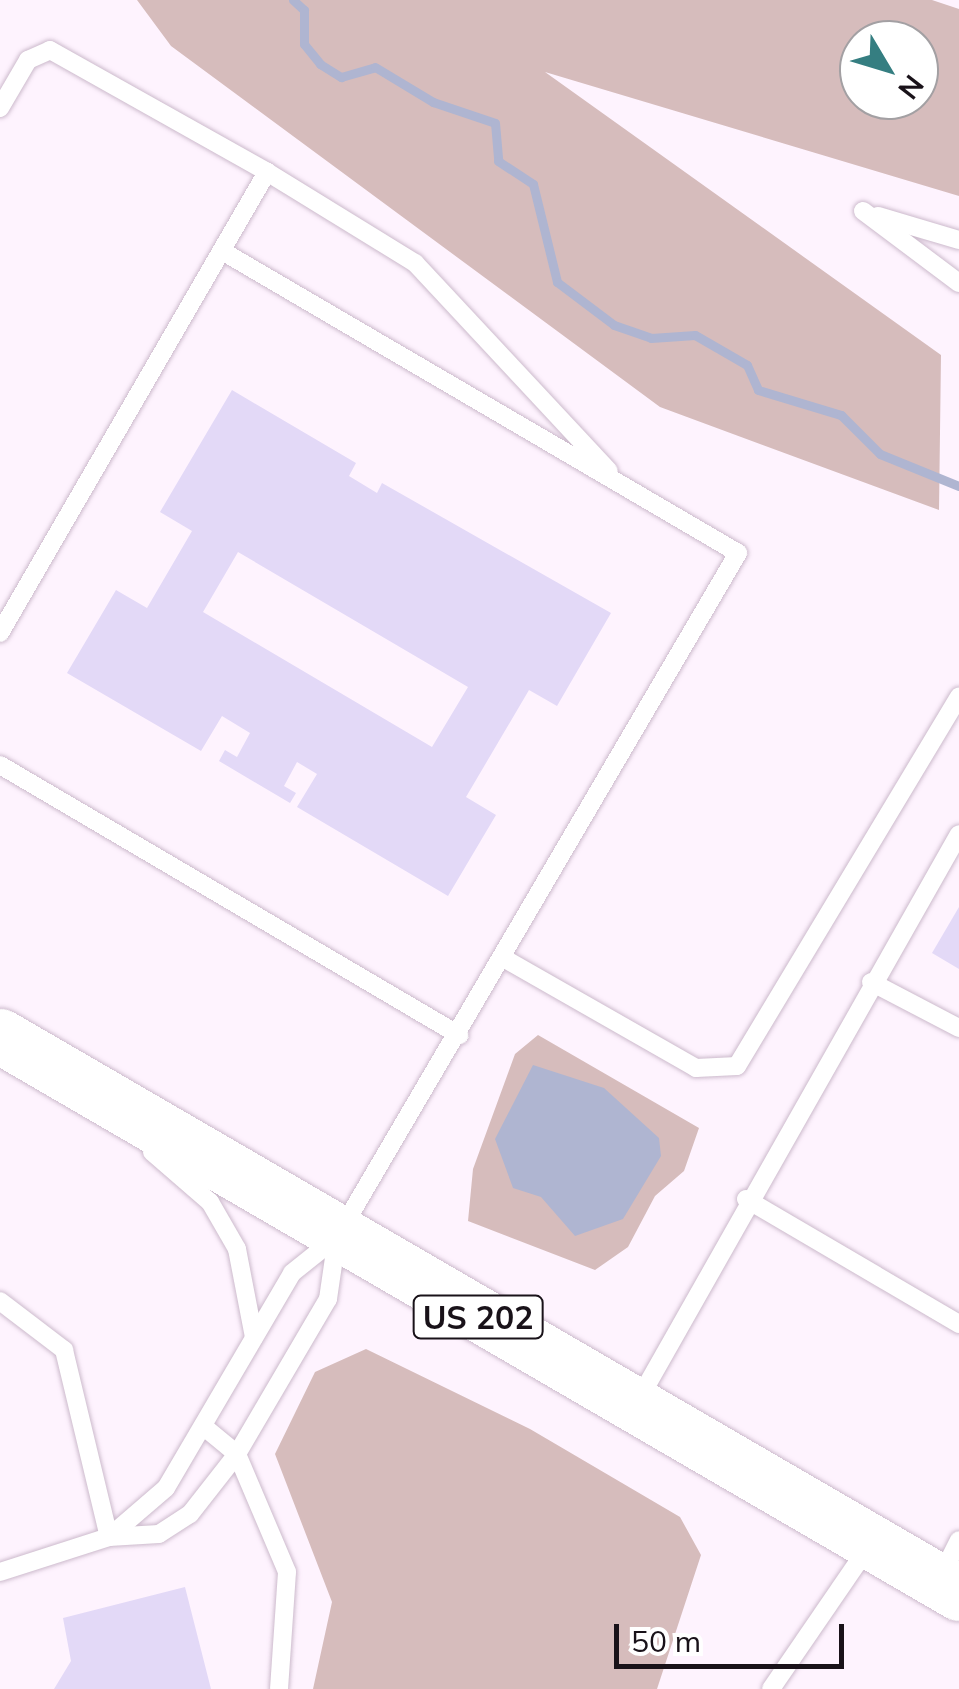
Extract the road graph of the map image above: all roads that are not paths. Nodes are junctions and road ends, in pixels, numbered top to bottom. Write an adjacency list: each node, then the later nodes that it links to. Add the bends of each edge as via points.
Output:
1 (0, 108): 2 (lane, via 28,60 50,50)
2 (267, 172): 4 (lane); 6 (lane, via 415,264)
3 (959, 240): 5 (lane, via 863,212)
4 (222, 251): 6 (lane); 7 (lane)
5 (959, 283)
6 (620, 483): 11 (lane, via 738,553)
7 (0, 633)
8 (959, 698): 11 (lane, via 737,1066 696,1068)
9 (0, 765): 14 (lane)
10 (959, 834): 12 (lane)
11 (505, 959): 14 (lane)
12 (871, 982): 13 (lane); 17 (lane)
13 (959, 1028)
14 (459, 1035): 18 (lane)
15 (0, 1036): 16 (highway, US 202)
16 (84, 1092): 18 (highway, US 202); 21 (lane, via 210,1202 237,1249)
17 (746, 1199): 20 (lane); 22 (lane)
18 (337, 1237): 21 (lane, via 292,1273); 22 (highway, US 202); 24 (lane, via 328,1299)
19 (0, 1300): 25 (lane, via 64,1350)
20 (959, 1324)
21 (254, 1337): 23 (lane)
22 (635, 1406): 26 (highway, US 202)
23 (204, 1426): 24 (lane); 25 (lane, via 166,1488)
24 (237, 1454): 25 (lane, via 190,1514 159,1534); 29 (lane, via 287,1572)
25 (109, 1537): 27 (lane)
26 (872, 1541): 28 (highway, US 202); 30 (lane)
27 (0, 1572)
28 (952, 1572)
29 (280, 1689)
30 (770, 1689)

